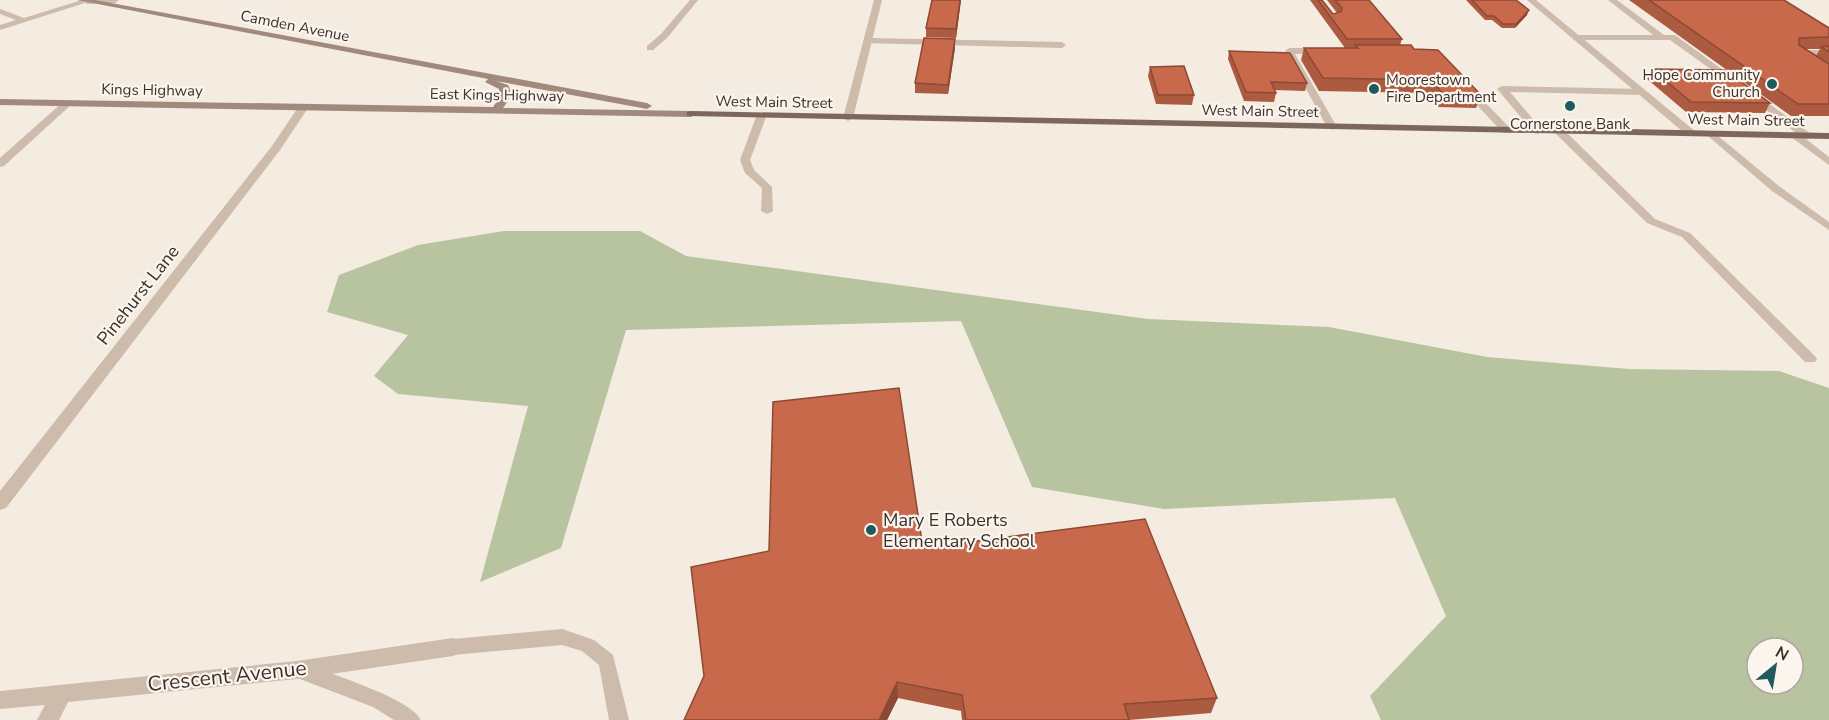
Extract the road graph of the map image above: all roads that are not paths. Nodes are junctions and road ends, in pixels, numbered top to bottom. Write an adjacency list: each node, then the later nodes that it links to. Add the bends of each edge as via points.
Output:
1 (115, 0): 6 (street)
2 (694, 0): 14 (lane)
3 (878, 0): 12 (street)
4 (1531, 0): 11 (street)
5 (1612, 0): 10 (lane)
6 (84, 1): 8 (lane); 17 (main road, Camden Avenue)
7 (0, 11): 8 (lane)
8 (25, 21): 9 (lane)
9 (0, 28)
10 (1662, 37): 11 (lane); 20 (lane, via 1672,37)
11 (1576, 38): 21 (street)
12 (868, 41): 13 (lane); 29 (street)
13 (1062, 45)
14 (650, 48)
15 (1337, 52): 30 (lane, via 1289,51)
16 (1829, 53): 18 (lane, via 1797,53)
17 (468, 74): 26 (main road, Camden Avenue, via 504,87 505,99); 27 (main road, Camden Avenue)
18 (1829, 75)
19 (1463, 85): 31 (lane)
20 (1739, 86)
21 (1642, 92): 32 (lane, via 1502,89); 34 (street)
22 (1749, 93): 37 (lane)
23 (0, 102): 24 (main road, Kings Highway)
24 (68, 103): 25 (main road, Kings Highway); 40 (street)
25 (303, 108): 26 (main road, East Kings Highway); 44 (street, Pinehurst Lane)
26 (496, 110): 27 (main road, East Kings Highway)
27 (691, 114): 28 (main road, West Main Street)
28 (761, 117): 29 (main road, West Main Street); 41 (lane, via 745,160 749,171 767,187)
29 (848, 118): 30 (main road, West Main Street)
30 (1332, 127): 31 (main road, West Main Street)
31 (1507, 131): 32 (main road, West Main Street)
32 (1538, 131): 33 (main road, West Main Street)
33 (1560, 132): 34 (main road, West Main Street); 43 (lane, via 1651,221 1686,235)
34 (1692, 134): 35 (main road, West Main Street)
35 (1712, 134): 36 (main road, West Main Street); 42 (lane, via 1776,189)
36 (1795, 135): 37 (main road, West Main Street); 39 (lane)
37 (1808, 136): 38 (main road, West Main Street)
38 (1829, 136)
39 (1829, 162)
40 (0, 164)
41 (767, 211)
42 (1829, 227)
43 (1810, 359)
44 (0, 503)
45 (453, 647): 46 (street, Crescent Avenue); 51 (lane, via 562,637 588,645 607,661)
46 (297, 669): 47 (street, Crescent Avenue); 50 (lane, via 380,701)
47 (62, 694): 48 (street, Crescent Avenue); 49 (street)
48 (0, 700)
49 (48, 720)
50 (411, 720)
51 (619, 720)

